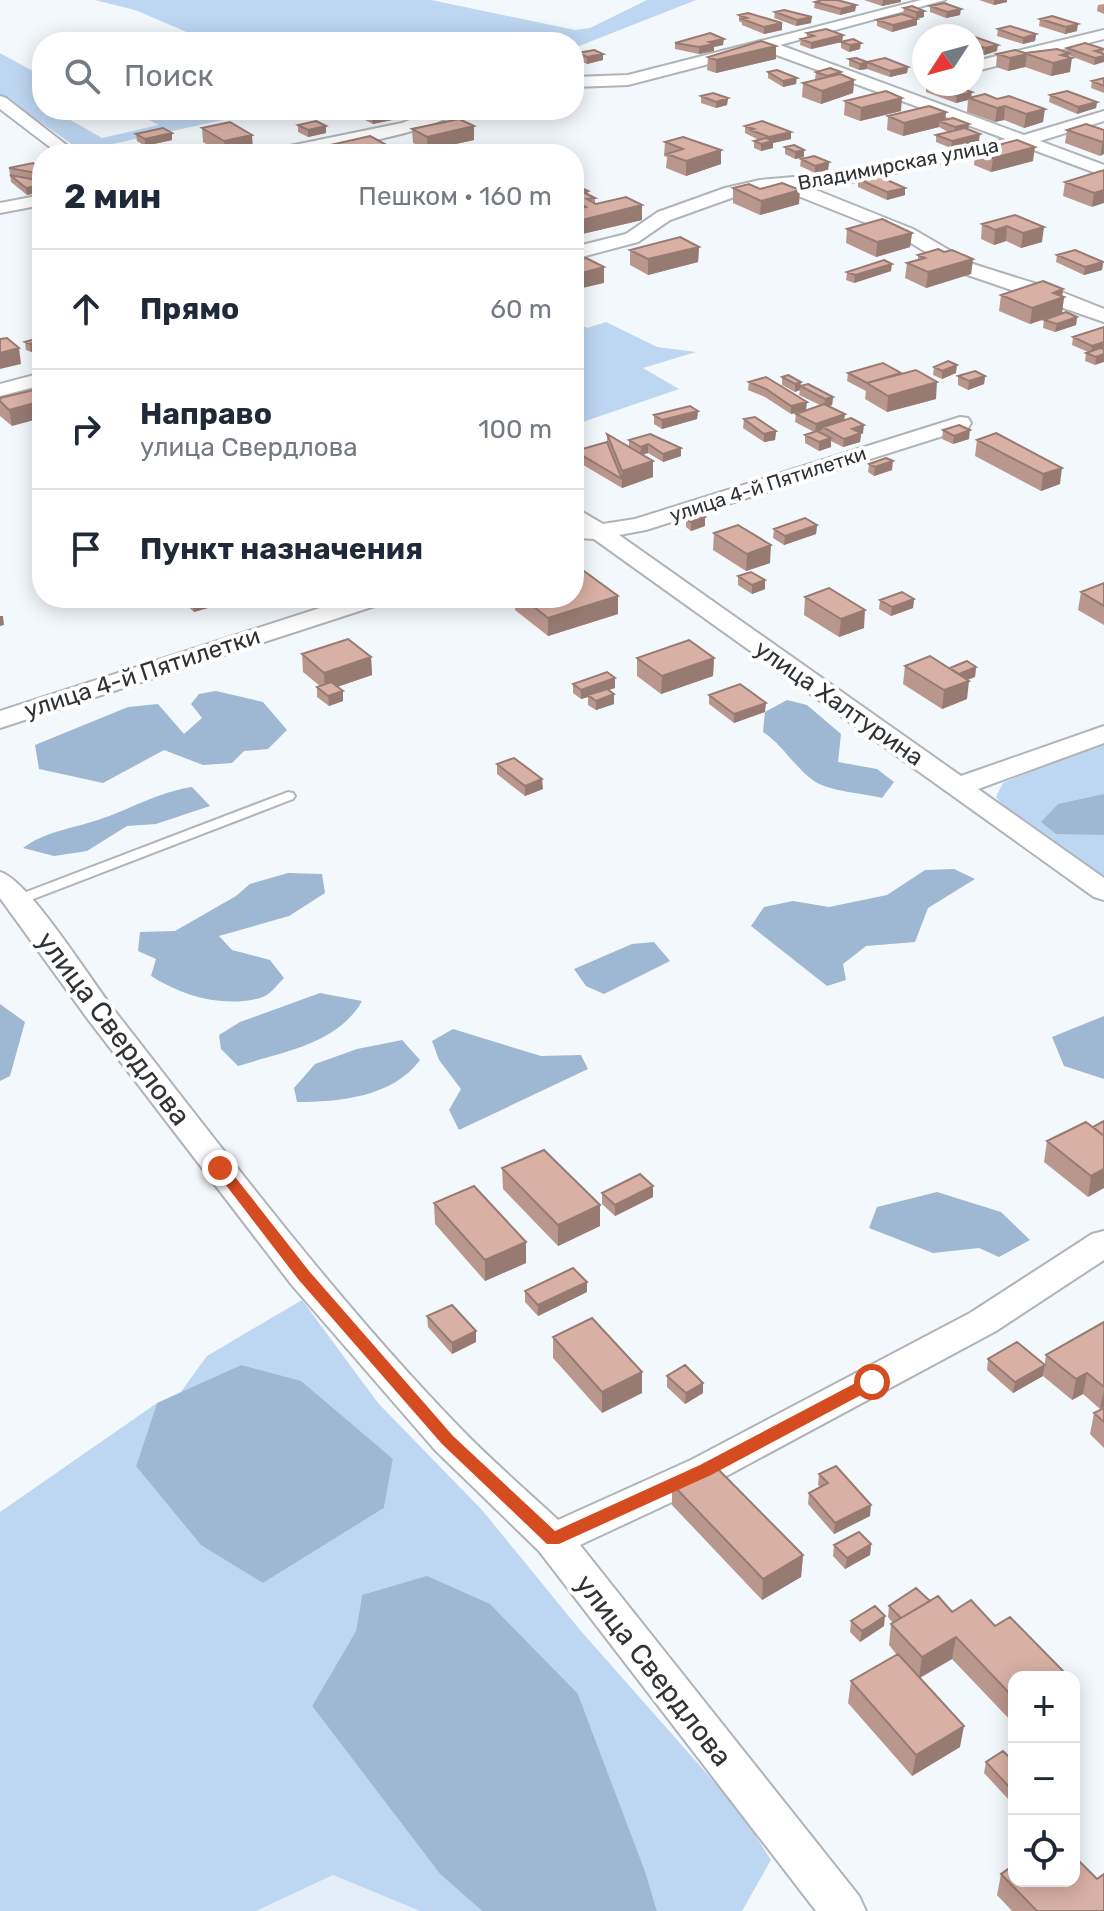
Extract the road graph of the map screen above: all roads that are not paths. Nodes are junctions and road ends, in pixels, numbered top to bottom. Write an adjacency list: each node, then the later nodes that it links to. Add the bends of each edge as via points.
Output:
1 (938, 0): 3 (street)
2 (1104, 34): 4 (street)
3 (761, 44): 5 (street, via 628,80); 7 (street)
4 (984, 64)
5 (584, 82)
6 (912, 82): 7 (street)
7 (887, 88): 11 (street)
8 (0, 101): 12 (street)
9 (1104, 116): 11 (street, Владимирская улица)
10 (424, 120): 13 (street)
11 (1021, 141): 14 (street); 15 (street, Владимирская улица, via 852,177)
12 (57, 144)
13 (324, 144)
14 (1104, 171)
15 (785, 185): 18 (street, Владимирская улица, via 760,185 708,199 664,216 632,238); 19 (street, via 868,215 966,268)
16 (32, 202): 17 (street)
17 (0, 208)
18 (584, 250)
19 (1104, 316)
20 (32, 382): 21 (street)
21 (0, 390)
22 (960, 423): 23 (street, улица 4-й Пятилетки, via 638,525)
23 (585, 534): 27 (street, улица Халтурина)
24 (344, 608): 25 (street, улица 4-й Пятилетки)
25 (0, 720)
26 (1104, 734): 27 (street)
27 (957, 786): 30 (street, улица Халтурина)
28 (288, 796): 29 (lane)
29 (9, 891): 32 (street, улица Свердлова, via 303,1275 448,1440)
30 (1104, 891)
31 (1104, 1243): 32 (street, via 983,1322 705,1470)
32 (553, 1540): 33 (street, улица Свердлова)
33 (843, 1911)

